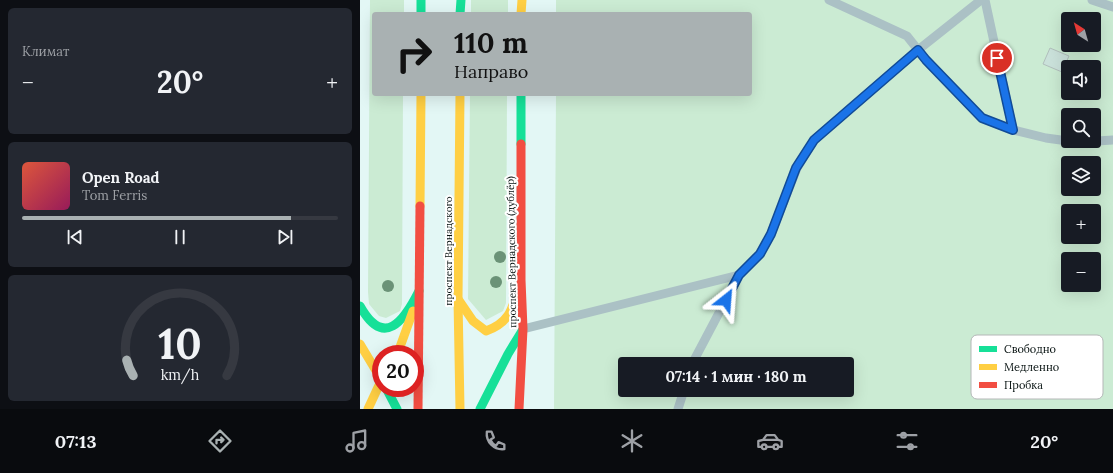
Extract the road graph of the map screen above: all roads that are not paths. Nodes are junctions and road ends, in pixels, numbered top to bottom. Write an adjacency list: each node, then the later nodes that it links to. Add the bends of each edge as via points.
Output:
1 (421, 0): 9 (main road)
2 (461, 0): 10 (main road)
3 (522, 0): 11 (main road)
4 (829, 0): 12 (lane, via 907,36)
5 (981, 0): 12 (lane)
6 (985, 0): 16 (lane)
7 (1092, 0): 8 (lane)
8 (1113, 7)
9 (421, 12)
10 (460, 12)
11 (522, 12)
12 (918, 50): 16 (lane, via 982,118); 20 (lane, via 814,140 796,168 771,234 760,254)
13 (421, 96): 22 (main road)
14 (460, 96): 23 (main road, проспект Вернадского)
15 (521, 96): 21 (main road, проспект Вернадского (дублёр))
16 (1013, 130): 17 (lane)
17 (1061, 140)
18 (1113, 140): 19 (lane)
19 (1101, 141)
20 (739, 275): 25 (lane); 28 (lane)
21 (521, 280): 23 (main road, via 513,306 505,321 497,328 486,331 476,326); 25 (main road, проспект Вернадского (дублёр))
22 (419, 291): 24 (main road, via 406,316 395,326 384,328 374,325 364,315); 27 (main road); 35 (main road)
23 (458, 299): 36 (main road, проспект Вернадского)
24 (360, 306)
25 (523, 329): 37 (main road); 38 (main road, проспект Вернадского (дублёр))
26 (360, 344): 29 (main road)
27 (401, 345)
28 (696, 357)
29 (372, 365)
30 (373, 397): 33 (main road)
31 (391, 397): 34 (main road)
32 (682, 397): 39 (lane)
33 (368, 409)
34 (397, 409)
35 (418, 409)
36 (460, 409)
37 (480, 409)
38 (520, 409)
39 (678, 409)

